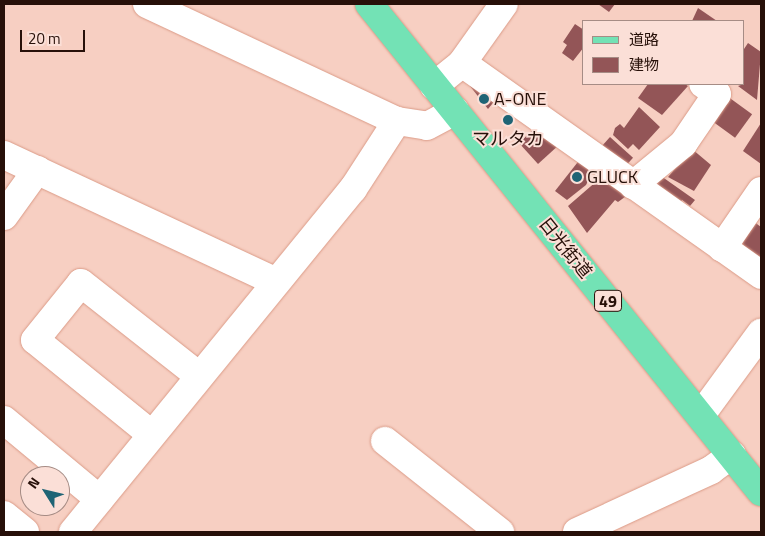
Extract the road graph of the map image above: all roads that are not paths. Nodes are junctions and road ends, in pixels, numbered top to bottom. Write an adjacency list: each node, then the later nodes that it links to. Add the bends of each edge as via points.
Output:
1 (148, 4): 8 (street)
2 (369, 4): 6 (main road, 日光街道 / 49)
3 (504, 4): 4 (street)
4 (462, 63): 6 (street); 11 (street)
5 (704, 85): 11 (street, via 717,94 683,144)
6 (434, 86): 7 (main road, 日光街道 / 49)
7 (455, 111): 8 (street, via 427,126); 19 (main road, 日光街道 / 49)
8 (397, 121): 16 (street, via 353,189)
9 (4, 155): 10 (street)
10 (37, 170): 13 (street); 16 (street)
11 (633, 186): 14 (street)
12 (761, 190): 14 (street)
13 (4, 216)
14 (722, 248): 15 (street)
15 (761, 274)
16 (276, 282): 18 (street)
17 (761, 333): 19 (street)
18 (198, 376): 21 (street); 21 (street, via 81,283 58,311 35,340)
19 (701, 416): 23 (main road, 日光街道 / 49)
20 (4, 420): 25 (street)
21 (151, 434): 25 (street)
22 (386, 441): 29 (street)
23 (732, 455): 24 (main road, 日光街道 / 49); 30 (street, via 702,474)
24 (761, 492)
25 (99, 499): 28 (street)
26 (4, 516): 27 (street)
27 (25, 532)
28 (73, 532)
29 (500, 532)
30 (577, 532)

